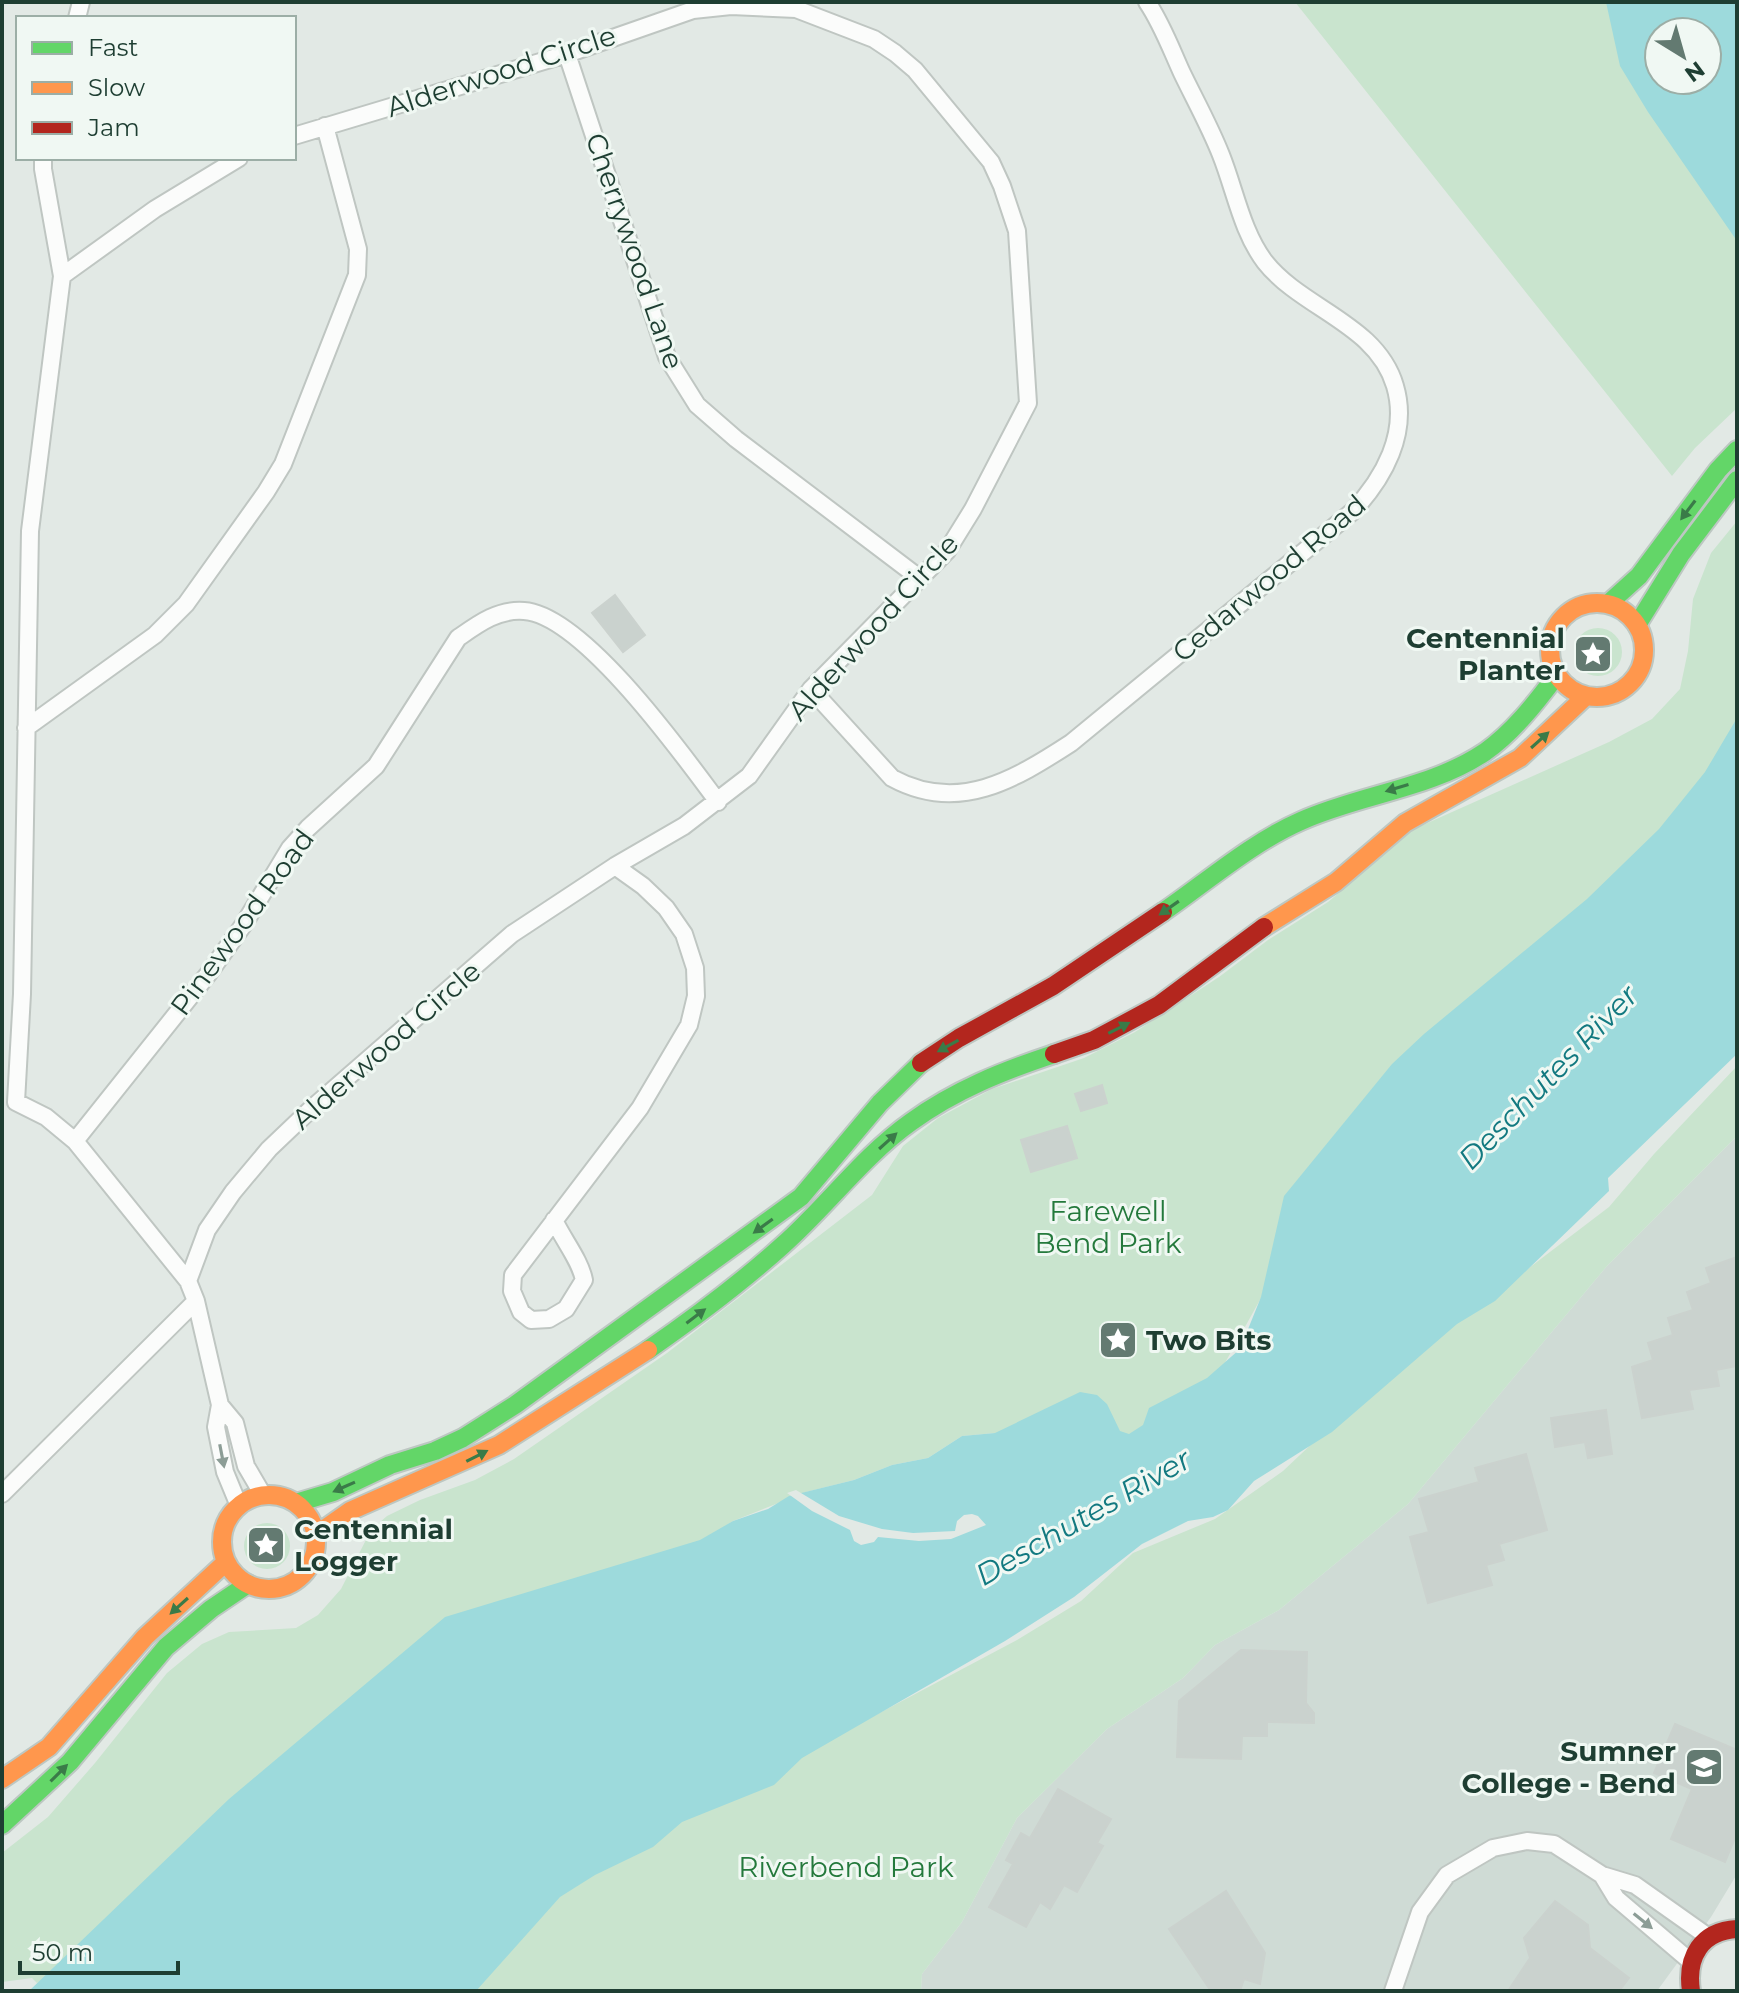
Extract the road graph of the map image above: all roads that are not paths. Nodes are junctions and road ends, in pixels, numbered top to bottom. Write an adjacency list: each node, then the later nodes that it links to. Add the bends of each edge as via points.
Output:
1 (1147, 2): 15 (street, Cedarwood Road, via 1221,153 1263,260 1280,279 1361,336 1380,354 1394,383 1401,413 1375,488 1071,743 1031,769 988,787 951,795 921,792 899,782)
2 (795, 6): 3 (street, Alderwood Circle, via 693,10); 11 (street, Alderwood Circle, via 874,39 915,70 991,162 1017,231 1028,403 947,551)
3 (567, 54): 4 (street, Alderwood Circle); 11 (street, Cherrywood Lane, via 667,357 685,389 736,439)
4 (325, 126): 5 (street, Alderwood Circle); 17 (street, via 358,249 357,275 283,464 186,604 155,635)
5 (296, 135)
6 (43, 160): 8 (street)
7 (236, 160): 8 (street, via 155,209)
8 (62, 276): 17 (street, via 30,531)
9 (1737, 450): 12 (main road, one-way to 12, via 1639,576)
10 (1737, 480): 13 (main road, via 1681,554)
11 (918, 577): 15 (street, Alderwood Circle)
12 (1608, 604): 13 (main road); 14 (main road, via 1577,607 1559,623 1550,645)
13 (1637, 625): 16 (main road, via 1644,656 1630,684 1601,698)
14 (1556, 676): 16 (main road); 28 (main road, one-way to 28, via 1519,722 1470,761 1279,832 1035,998 928,1057 801,1197 515,1405 435,1451)
15 (811, 689): 18 (street, Alderwood Circle, via 749,776)
16 (1585, 697): 30 (main road, one-way to 16, via 350,1511 499,1445 628,1364 784,1245 910,1122 1000,1072 1094,1040 1159,1005 1336,882 1405,823 1520,758)
17 (26, 728): 20 (street, via 22,994)
18 (718, 802): 19 (street, Alderwood Circle); 21 (street, Pinewood Road, via 629,690 555,621 527,611 503,612 478,624 458,638 376,766 290,848 209,973)
19 (615, 866): 22 (street, via 666,908 684,934 695,968 696,996 689,1025 640,1108); 23 (street, Alderwood Circle, via 512,934 269,1149 207,1230)
20 (9, 1104): 21 (street, via 46,1117)
21 (75, 1141): 23 (street)
22 (554, 1220): 22 (street, via 581,1264 584,1280 566,1309 549,1319 531,1320 512,1291 513,1275)
23 (188, 1281): 24 (street)
24 (196, 1301): 25 (street); 26 (street)
25 (220, 1405): 27 (street, via 235,1423 246,1466); 29 (street, one-way to 29, via 216,1427)
26 (2, 1494)
27 (263, 1495): 28 (main road); 29 (main road)
28 (296, 1503): 30 (main road, via 306,1511)
29 (239, 1506): 31 (main road, via 223,1532)
30 (316, 1535): 32 (main road, via 312,1564 291,1585 262,1589)
31 (226, 1562): 32 (main road); 33 (main road, one-way to 33, via 145,1637 49,1747)
32 (248, 1584): 34 (main road, one-way to 32, via 70,1762 166,1647)
33 (2, 1779)
34 (2, 1825)
35 (1602, 1875): 37 (street, via 1635,1885); 38 (street, one-way to 38, via 1616,1898); 39 (street, via 1554,1844 1527,1841 1493,1848 1465,1863 1447,1875 1420,1912)
36 (1737, 1929): 37 (main road)
37 (1707, 1936): 38 (main road)
38 (1690, 1961): 40 (main road)
39 (1393, 1991)
40 (1690, 1991)

